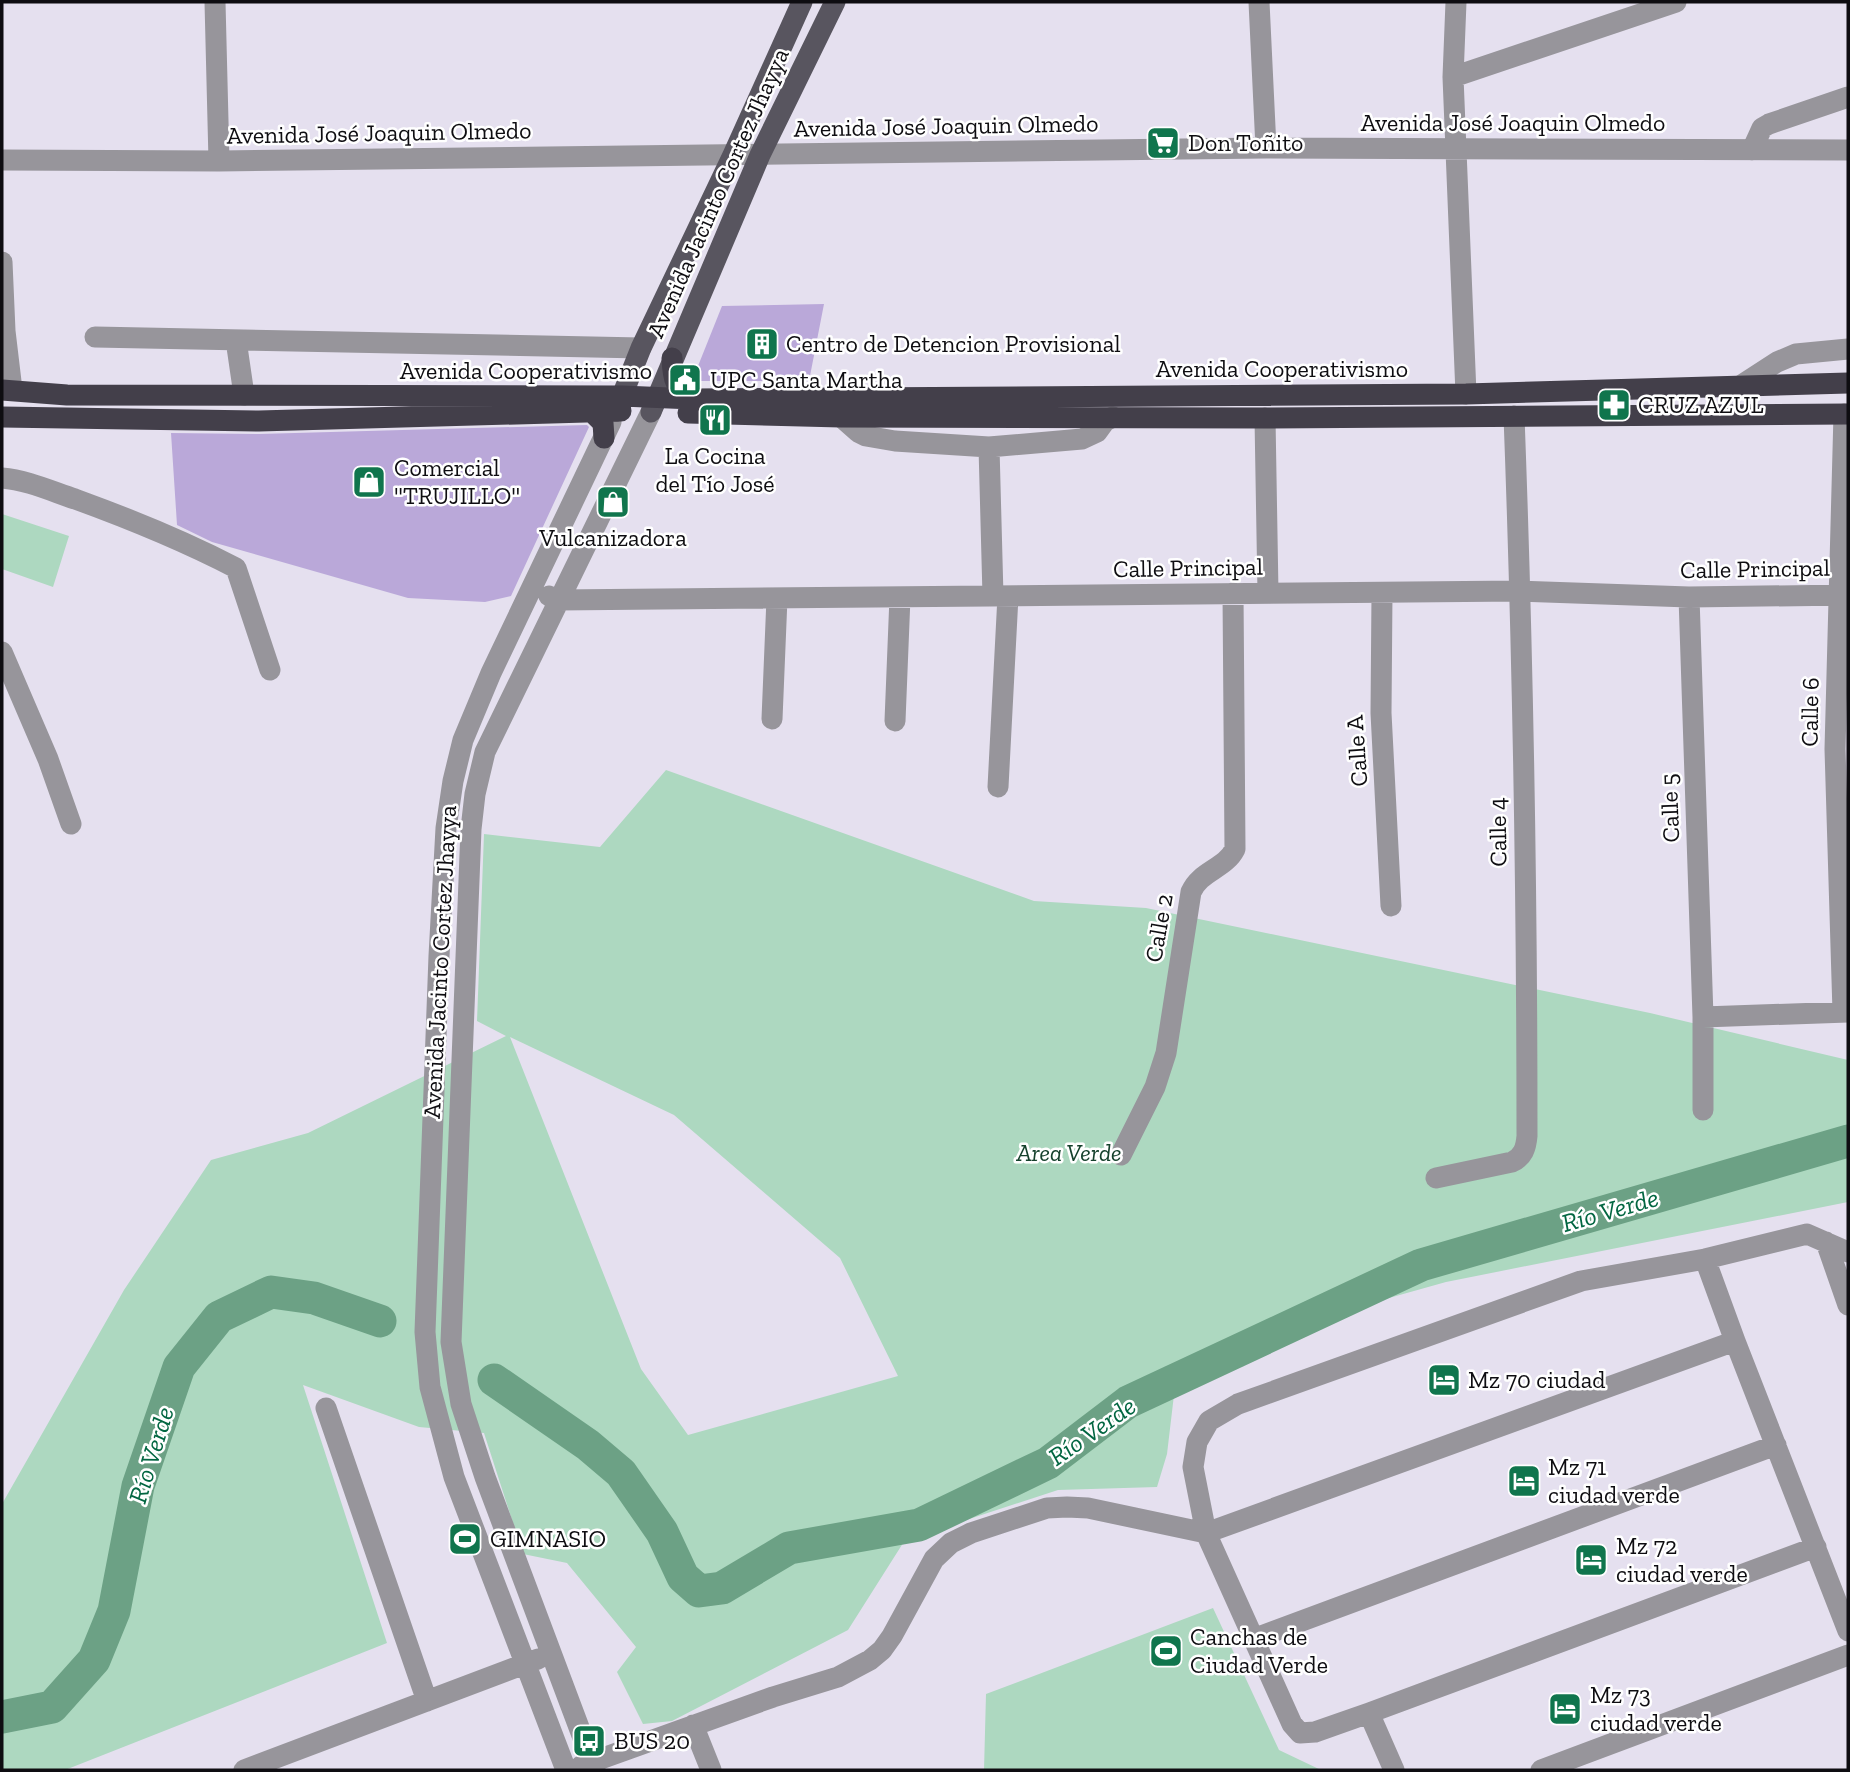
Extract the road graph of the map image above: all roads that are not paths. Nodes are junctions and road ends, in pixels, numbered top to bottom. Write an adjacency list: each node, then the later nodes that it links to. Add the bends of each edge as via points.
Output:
1 (215, 2): 16 (street)
2 (802, 2): 13 (main road, Avenida Jacinto Cortez Jhayya)
3 (835, 2): 14 (main road, Avenida Jacinto Cortez Jhayya)
4 (1259, 2): 9 (street)
5 (1456, 2): 7 (street)
6 (1676, 2): 7 (street)
7 (1453, 77): 10 (street)
8 (1848, 97): 11 (street, via 1769,124 1762,128)
9 (1266, 148): 10 (street, Avenida José Joaquin Olmedo); 14 (street, Avenida José Joaquin Olmedo)
10 (1457, 150): 11 (street, Avenida José Joaquin Olmedo); 27 (street)
11 (1752, 150): 12 (street, Avenida José Joaquin Olmedo)
12 (1848, 150)
13 (733, 155): 14 (street, Avenida José Joaquin Olmedo); 16 (street, Avenida José Joaquin Olmedo); 21 (main road, Avenida Jacinto Cortez Jhayya)
14 (760, 155): 23 (main road, Avenida Jacinto Cortez Jhayya)
15 (2, 160): 16 (street, Avenida José Joaquin Olmedo)
16 (219, 161)
17 (2, 262): 18 (street)
18 (4, 331): 26 (street)
19 (95, 337): 20 (street)
20 (236, 340): 21 (street); 28 (street)
21 (641, 348): 30 (main road, Avenida Jacinto Cortez Jhayya)
22 (1848, 349): 25 (street, via 1796,354)
23 (672, 358): 29 (highway, via 678,388); 31 (main road, Avenida Jacinto Cortez Jhayya)
24 (1848, 383): 25 (highway, Avenida Cooperativismo)
25 (1740, 386): 27 (highway, Avenida Cooperativismo)
26 (7, 390): 28 (highway, Avenida Cooperativismo, via 67,395)
27 (1466, 394): 29 (highway, Avenida Cooperativismo)
28 (244, 395): 30 (highway, Avenida Cooperativismo)
29 (693, 399): 31 (highway, Avenida Cooperativismo)
30 (619, 404): 31 (highway, Avenida Cooperativismo); 32 (highway, Avenida Cooperativismo); 39 (street, Avenida Jacinto Cortez Jhayya)
31 (654, 405): 37 (highway, Avenida Cooperativismo); 52 (street, Avenida Jacinto Cortez Jhayya)
32 (591, 411): 36 (highway, Avenida Cooperativismo, via 258,421); 39 (highway, via 603,423)
33 (1846, 414): 35 (highway, Avenida Cooperativismo); 47 (street, Calle 6)
34 (1113, 416): 37 (highway, Avenida Cooperativismo); 38 (highway, Avenida Cooperativismo); 40 (street, via 1082,439)
35 (1514, 416): 38 (highway, Avenida Cooperativismo); 43 (street, Calle 4)
36 (2, 417)
37 (841, 417): 40 (street, via 866,436)
38 (1265, 418): 45 (street)
39 (604, 438): 42 (street, Avenida Jacinto Cortez Jhayya)
40 (989, 447): 48 (street)
41 (2, 478): 54 (street, via 19,479 100,509 190,544 236,568)
42 (530, 588): 52 (street, Calle Principal); 80 (street, Avenida Jacinto Cortez Jhayya, via 463,740 446,828 425,1332 430,1387 454,1477)
43 (1520, 591): 46 (street, Calle Principal); 50 (street, Calle Principal); 66 (street, Calle 4, via 1527,1144 1512,1162)
44 (1233, 593): 45 (street, Calle Principal); 48 (street, Calle Principal); 65 (street, Calle 2, via 1235,849 1226,862 1200,877 1191,892 1166,1052 1155,1087)
45 (1268, 593): 46 (street, Calle Principal)
46 (1382, 593): 61 (street, Calle A, via 1381,713)
47 (1844, 595): 50 (street, Calle Principal); 57 (street, Calle 6)
48 (1000, 596): 49 (street, Calle Principal); 58 (street)
49 (900, 597): 51 (street, Calle Principal); 56 (street)
50 (1689, 597): 63 (street, Calle 5)
51 (777, 598): 52 (street, Calle Principal); 55 (street)
52 (558, 600): 78 (street, Avenida Jacinto Cortez Jhayya, via 485,752 475,794 451,1342 465,1416)
53 (2, 652): 59 (street)
54 (270, 670)
55 (772, 719)
56 (895, 721)
57 (1842, 749): 60 (street, Calle 6)
58 (998, 787)
59 (71, 824)
60 (1843, 856): 62 (street, Calle 6)
61 (1391, 906)
62 (1846, 1012): 63 (street)
63 (1703, 1017): 64 (street, Calle 5)
64 (1703, 1110)
65 (1121, 1155)
66 (1436, 1178)
67 (1826, 1242): 68 (street); 69 (street, via 1807,1234); 70 (street)
68 (1848, 1252)
69 (1705, 1259): 71 (street); 74 (street, via 1581,1281 1238,1404 1209,1422 1197,1442 1193,1467)
70 (1848, 1305)
71 (1735, 1341): 73 (street); 74 (street)
72 (326, 1408): 81 (street)
73 (1776, 1445): 75 (street); 77 (street)
74 (1206, 1533): 77 (street); 83 (street, via 1067,1507 1047,1508 971,1533 934,1559 892,1636 870,1660 838,1677)
75 (1816, 1547): 76 (street); 82 (street)
76 (1848, 1631)
77 (1253, 1639): 82 (street, via 1300,1733)
78 (550, 1654): 80 (street); 84 (street, Avenida Jacinto Cortez Jhayya)
79 (1848, 1655): 89 (street)
80 (527, 1663): 81 (street); 86 (street, Avenida Jacinto Cortez Jhayya)
81 (427, 1702): 85 (street)
82 (1369, 1713): 88 (street)
83 (693, 1725): 84 (street); 87 (street)
84 (593, 1766): 86 (street)
85 (244, 1770)
86 (568, 1770)
87 (711, 1770)
88 (1394, 1770)
89 (1541, 1770)

